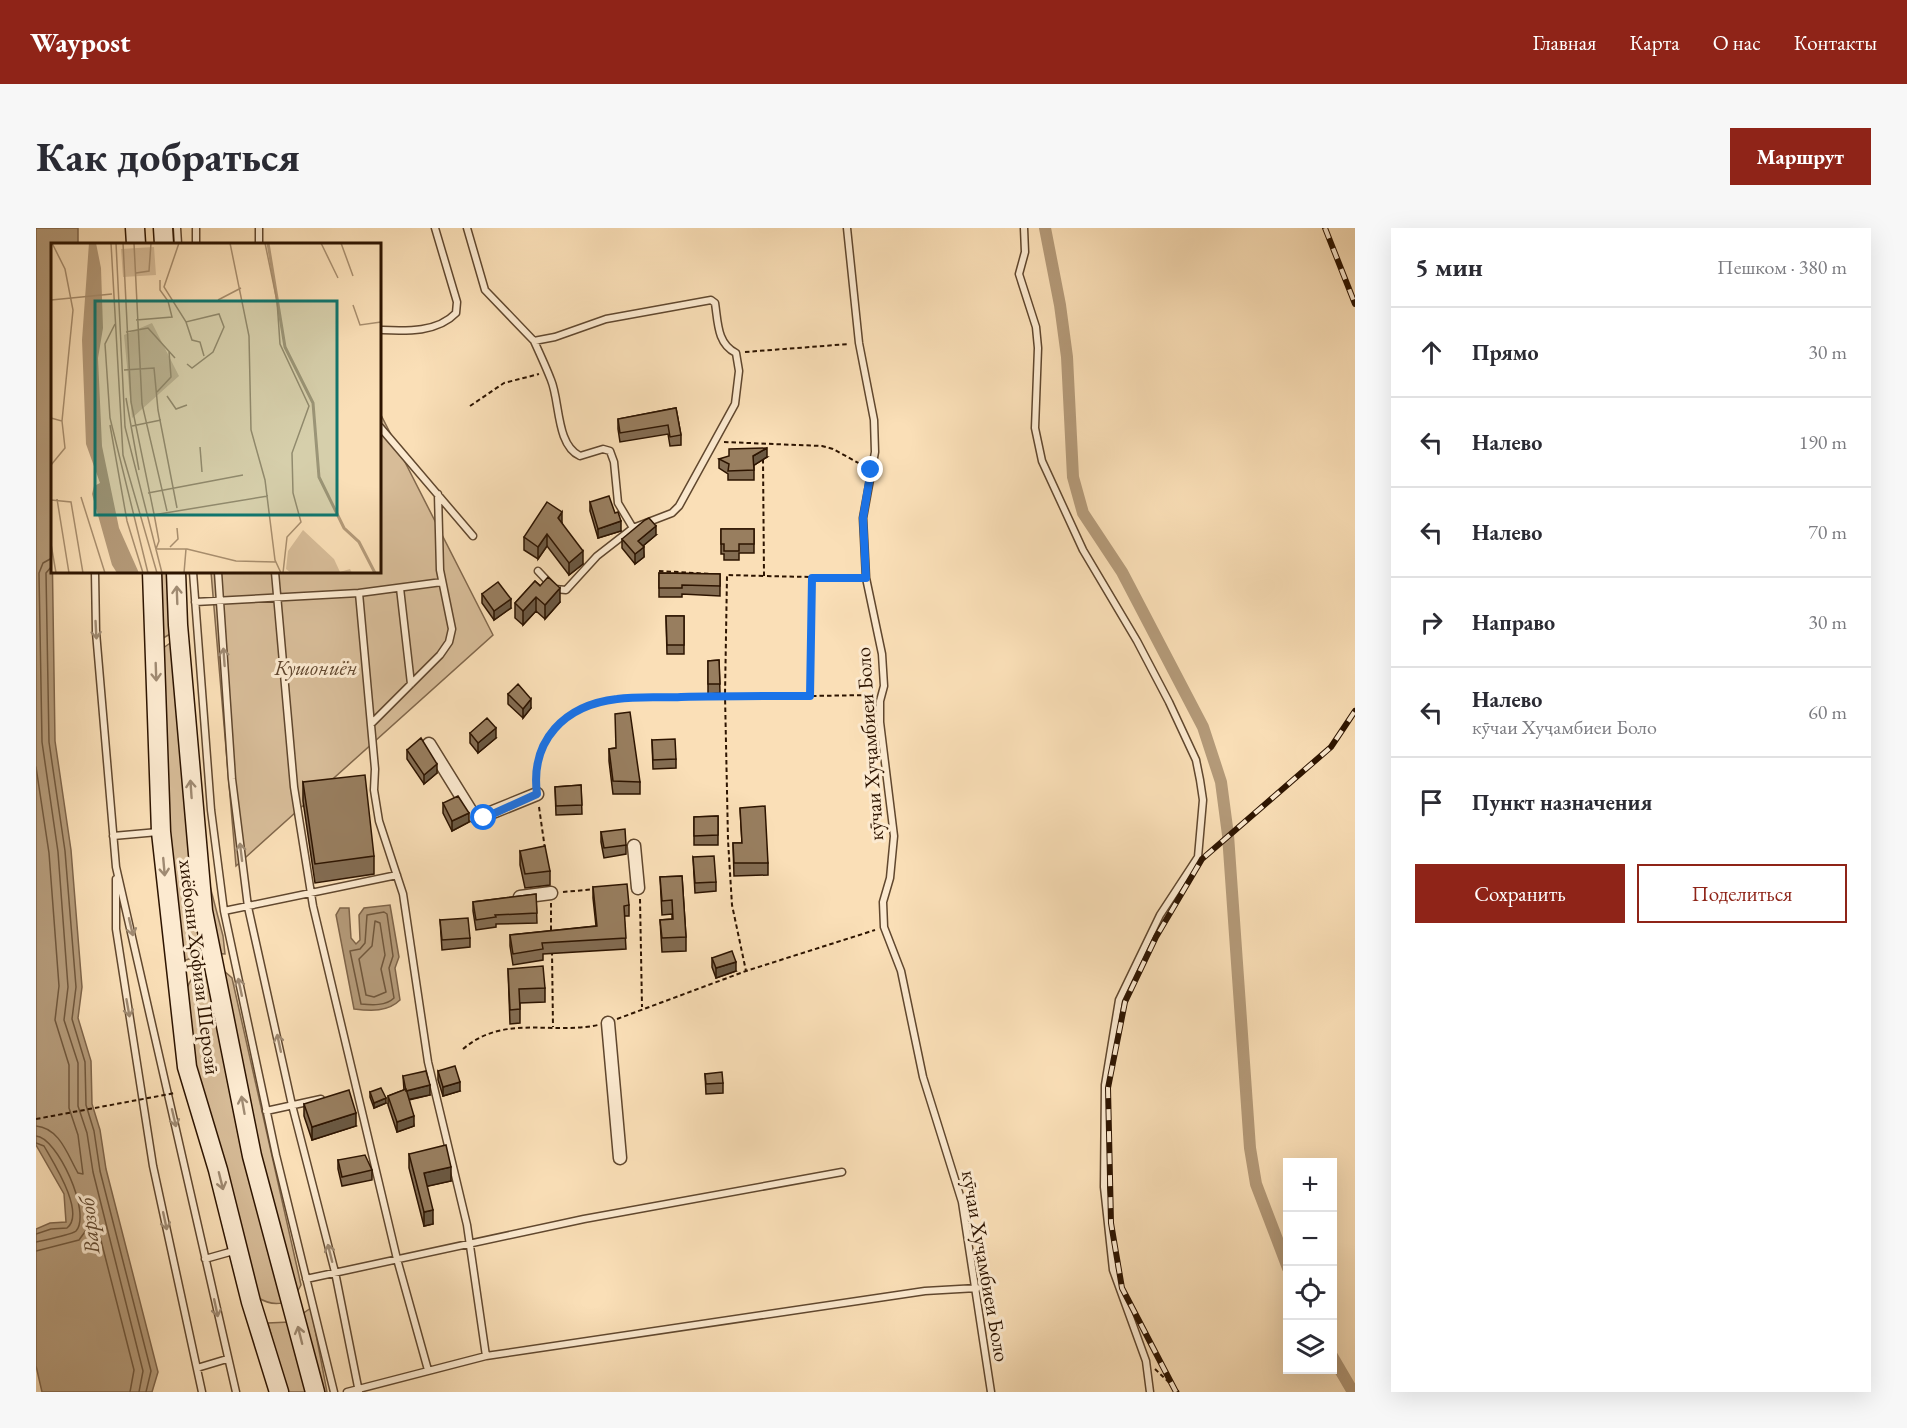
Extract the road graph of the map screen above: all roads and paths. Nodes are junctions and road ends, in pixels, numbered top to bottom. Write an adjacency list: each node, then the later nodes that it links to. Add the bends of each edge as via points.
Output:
1 (135, 228): 8 (main road)
2 (163, 228): 9 (main road)
3 (177, 228): 10 (lane)
4 (435, 228): 11 (lane, via 457,302 456,314 450,320 414,331)
5 (467, 228): 12 (lane, via 485,290)
6 (847, 228): 13 (lane, кӯчаи Хуҷамбиеи Боло)
7 (1024, 228): 90 (lane, via 1019,274 1036,327 1035,428 1042,461 1083,550 1169,702 1196,760 1202,790 1198,857 1160,915 1119,999 1105,1085 1104,1187 1113,1270)
8 (136, 243)
9 (164, 243)
10 (178, 243)
11 (381, 330)
12 (534, 341): 14 (lane, via 606,319 706,300 715,303 720,335); 15 (lane)
13 (859, 343): 14 (path); 20 (lane, кӯчаи Хуҷамбиеи Боло, via 874,420)
14 (736, 354): 18 (lane, via 739,371 735,404)
15 (548, 372): 16 (path, via 504,383); 22 (lane, via 566,439 573,451 580,456 603,449 610,451 618,503)
16 (470, 406)
17 (381, 428): 21 (lane)
18 (715, 441): 20 (path, via 822,446); 22 (lane, via 679,506 672,513)
19 (763, 456): 33 (path)
20 (871, 470): 35 (lane, кӯчаи Хуҷамбиеи Боло, via 863,518)
21 (438, 494): 23 (lane); 36 (lane)
22 (633, 528): 24 (lane, via 597,556 566,590 555,589)
23 (473, 536)
24 (538, 571)
25 (659, 571): 32 (path)
26 (95, 573): 54 (lane, one-way to 54, via 96,632)
27 (152, 573): 53 (main road, хиёбони Ҳофизи Шерозӣ, one-way to 53)
28 (176, 573): 97 (main road, хиёбони Ҳофизи Шерозӣ, one-way to 28, via 252,1156 203,911)
29 (193, 573): 41 (lane)
30 (218, 573): 40 (lane)
31 (275, 573): 39 (lane)
32 (716, 574)
33 (764, 576): 34 (path); 44 (path, via 727,575)
34 (812, 578): 35 (path); 45 (path)
35 (866, 578): 43 (lane, кӯчаи Хуҷамбиеи Боло, via 882,654)
36 (442, 582): 37 (lane); 42 (lane, via 452,630 449,642)
37 (400, 588): 38 (lane); 42 (lane)
38 (359, 593): 39 (lane); 46 (lane)
39 (277, 599): 40 (lane); 52 (lane)
40 (220, 601): 41 (lane); 64 (lane, one-way to 40, via 232,778)
41 (195, 602): 65 (lane, via 211,810)
42 (411, 684): 46 (lane)
43 (882, 694): 45 (path); 66 (lane, кӯчаи Хуҷамбиеи Боло, via 880,722 894,836 883,902)
44 (725, 695): 45 (path); 51 (path, via 616,699 580,708 549,732 538,758); 66 (path, via 732,894 746,971)
45 (810, 696)
46 (371, 724): 49 (lane)
47 (429, 744): 51 (street, via 478,818)
48 (366, 788): 49 (lane)
49 (374, 788): 58 (lane, via 379,821)
50 (306, 794): 52 (lane)
51 (537, 794): 56 (path)
52 (296, 795): 62 (lane)
53 (161, 832): 54 (lane); 82 (main road, хиёбони Ҳофизи Шерозӣ, one-way to 82, via 187,1067)
54 (113, 836): 57 (lane)
55 (634, 846): 59 (street)
56 (546, 858)
57 (116, 867): 83 (lane, one-way to 83); 91 (lane, one-way to 91, via 116,929 153,1166)
58 (397, 875): 62 (lane); 81 (lane, via 428,1062)
59 (638, 888): 69 (path)
60 (598, 889): 61 (path)
61 (551, 893): 63 (street); 67 (path)
62 (311, 895): 64 (lane); 73 (lane)
63 (510, 898)
64 (248, 907): 65 (lane); 76 (lane, one-way to 64)
65 (224, 911): 77 (lane, one-way to 65)
66 (884, 927): 87 (lane, кӯчаи Хуҷамбиеи Боло, via 901,971 923,1077 962,1202)
67 (551, 937)
68 (552, 948): 71 (path)
69 (642, 1008)
70 (608, 1023): 79 (street)
71 (553, 1027)
72 (175, 1093): 78 (path, bridge)
73 (357, 1093): 74 (lane); 84 (lane)
74 (346, 1095)
75 (324, 1099): 76 (lane)
76 (292, 1105): 77 (lane); 85 (lane, one-way to 76)
77 (266, 1111): 86 (lane)
78 (36, 1119)
79 (620, 1158)
80 (842, 1173): 81 (lane)
81 (469, 1243): 84 (lane); 88 (lane)
82 (238, 1250): 83 (lane); 96 (main road, хиёбони Ҳофизи Шерозӣ)
83 (205, 1259): 89 (lane, one-way to 89)
84 (397, 1259): 85 (lane); 92 (lane)
85 (335, 1272): 86 (lane); 93 (lane)
86 (306, 1279): 98 (lane)
87 (977, 1288): 88 (lane, via 925,1291); 100 (lane, кӯчаи Хуҷамбиеи Боло)
88 (486, 1356): 92 (lane)
89 (227, 1359): 91 (lane); 95 (lane)
90 (1146, 1361): 101 (lane); 102 (path)
91 (197, 1368): 94 (lane)
92 (428, 1370): 93 (lane)
93 (359, 1390): 99 (lane)
94 (202, 1392)
95 (236, 1392)
96 (279, 1392)
97 (315, 1392)
98 (334, 1392)
99 (347, 1392)
100 (991, 1392)
101 (1150, 1392)
102 (1179, 1392)

